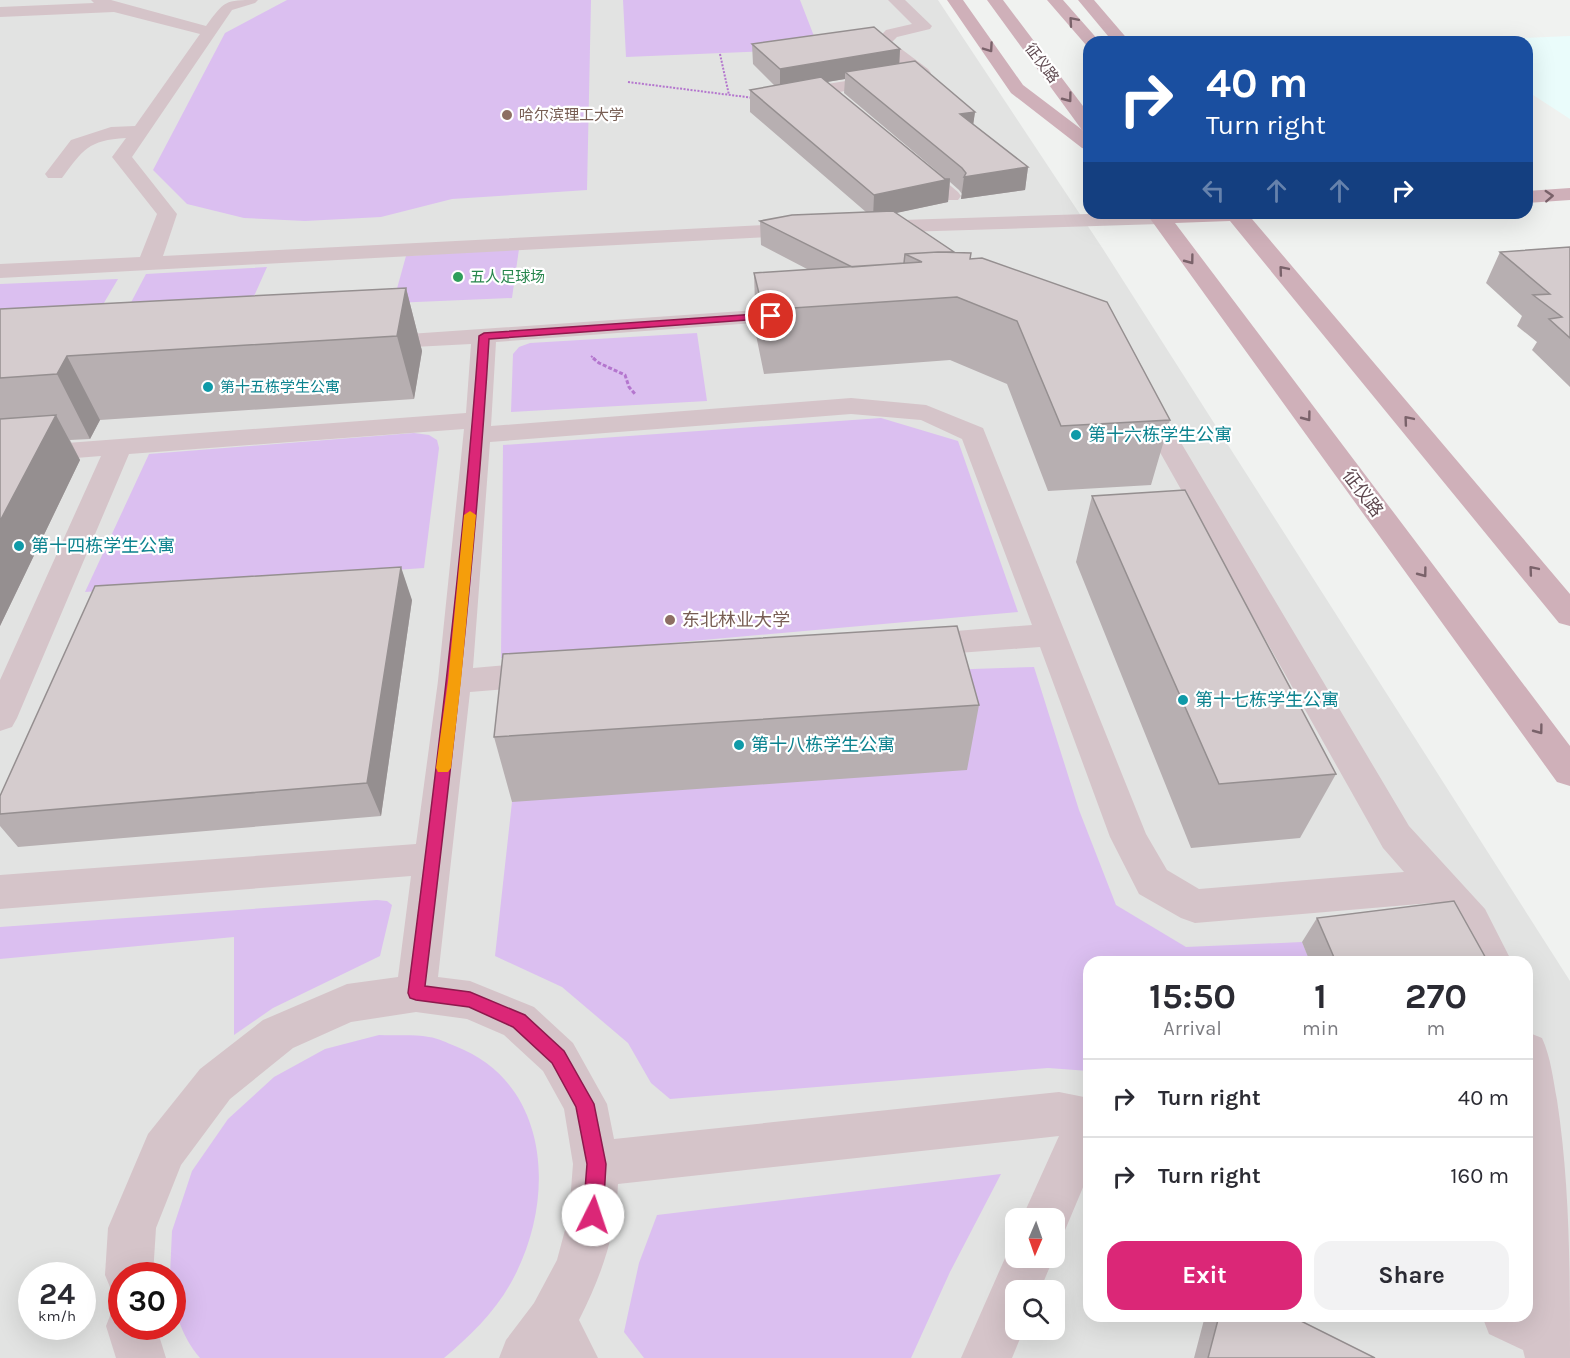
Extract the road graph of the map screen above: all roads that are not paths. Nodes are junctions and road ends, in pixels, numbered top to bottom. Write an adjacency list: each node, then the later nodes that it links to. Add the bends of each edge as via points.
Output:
1 (99, 0): 8 (street)
2 (250, 0): 10 (street, via 227,7)
3 (896, 0): 13 (street, via 924,26 892,33 882,43 922,73)
4 (956, 0): 18 (main road, one-way to 18, via 1017,89)
5 (995, 0): 16 (main road, 征仪路, one-way to 16)
6 (1055, 0): 11 (main road, one-way to 6)
7 (1086, 0): 12 (main road)
8 (114, 7): 9 (street); 10 (street)
9 (0, 12)
10 (209, 32): 17 (street)
11 (1087, 36)
12 (1117, 36)
13 (825, 90): 14 (street); 15 (street)
14 (764, 100)
15 (843, 105)
16 (1083, 118)
17 (140, 131): 20 (street, via 111,133 78,144); 31 (street, via 122,157 167,214)
18 (1083, 139)
19 (897, 150): 24 (street)
20 (55, 174)
21 (1570, 178): 22 (main road)
22 (1533, 181)
23 (1570, 194): 25 (main road, one-way to 23)
24 (951, 196)
25 (1533, 197)
26 (1083, 219): 29 (street)
27 (1160, 219): 46 (main road, 征仪路, one-way to 46)
28 (1239, 219): 40 (main road, one-way to 28)
29 (855, 228)
30 (819, 229): 31 (street)
31 (149, 263): 32 (street)
32 (0, 271)
33 (825, 312): 34 (street)
34 (484, 336): 35 (street); 37 (street)
35 (354, 343)
36 (1130, 377): 48 (street, via 1396,837)
37 (478, 428): 38 (street); 41 (street, via 851,406 926,413 974,434); 44 (street)
38 (118, 448): 39 (street); 45 (street)
39 (0, 456)
40 (1570, 615)
41 (1051, 635): 42 (street); 48 (street, via 1129,837 1153,882 1195,906)
42 (884, 648)
43 (574, 672): 44 (street)
44 (455, 681): 47 (street)
45 (0, 718)
46 (1570, 772)
47 (431, 859): 49 (street); 51 (street)
48 (1440, 886): 50 (street, via 1471,921)
49 (0, 892)
50 (1489, 956)
51 (416, 993): 55 (street, via 470,1000 519,1021 558,1057 585,1104); 57 (street, via 347,1003 278,1034 215,1084 164,1150 132,1228)
52 (1533, 1091): 59 (street, via 1540,1136)
53 (1083, 1119): 55 (street, via 1059,1114)
54 (1083, 1134): 56 (street)
55 (596, 1164): 61 (street, via 593,1215 579,1268)
56 (1050, 1208)
57 (130, 1262)
58 (1024, 1268): 63 (street)
59 (1543, 1338)
60 (135, 1340): 62 (street)
61 (550, 1346)
62 (141, 1358)
63 (986, 1358)

